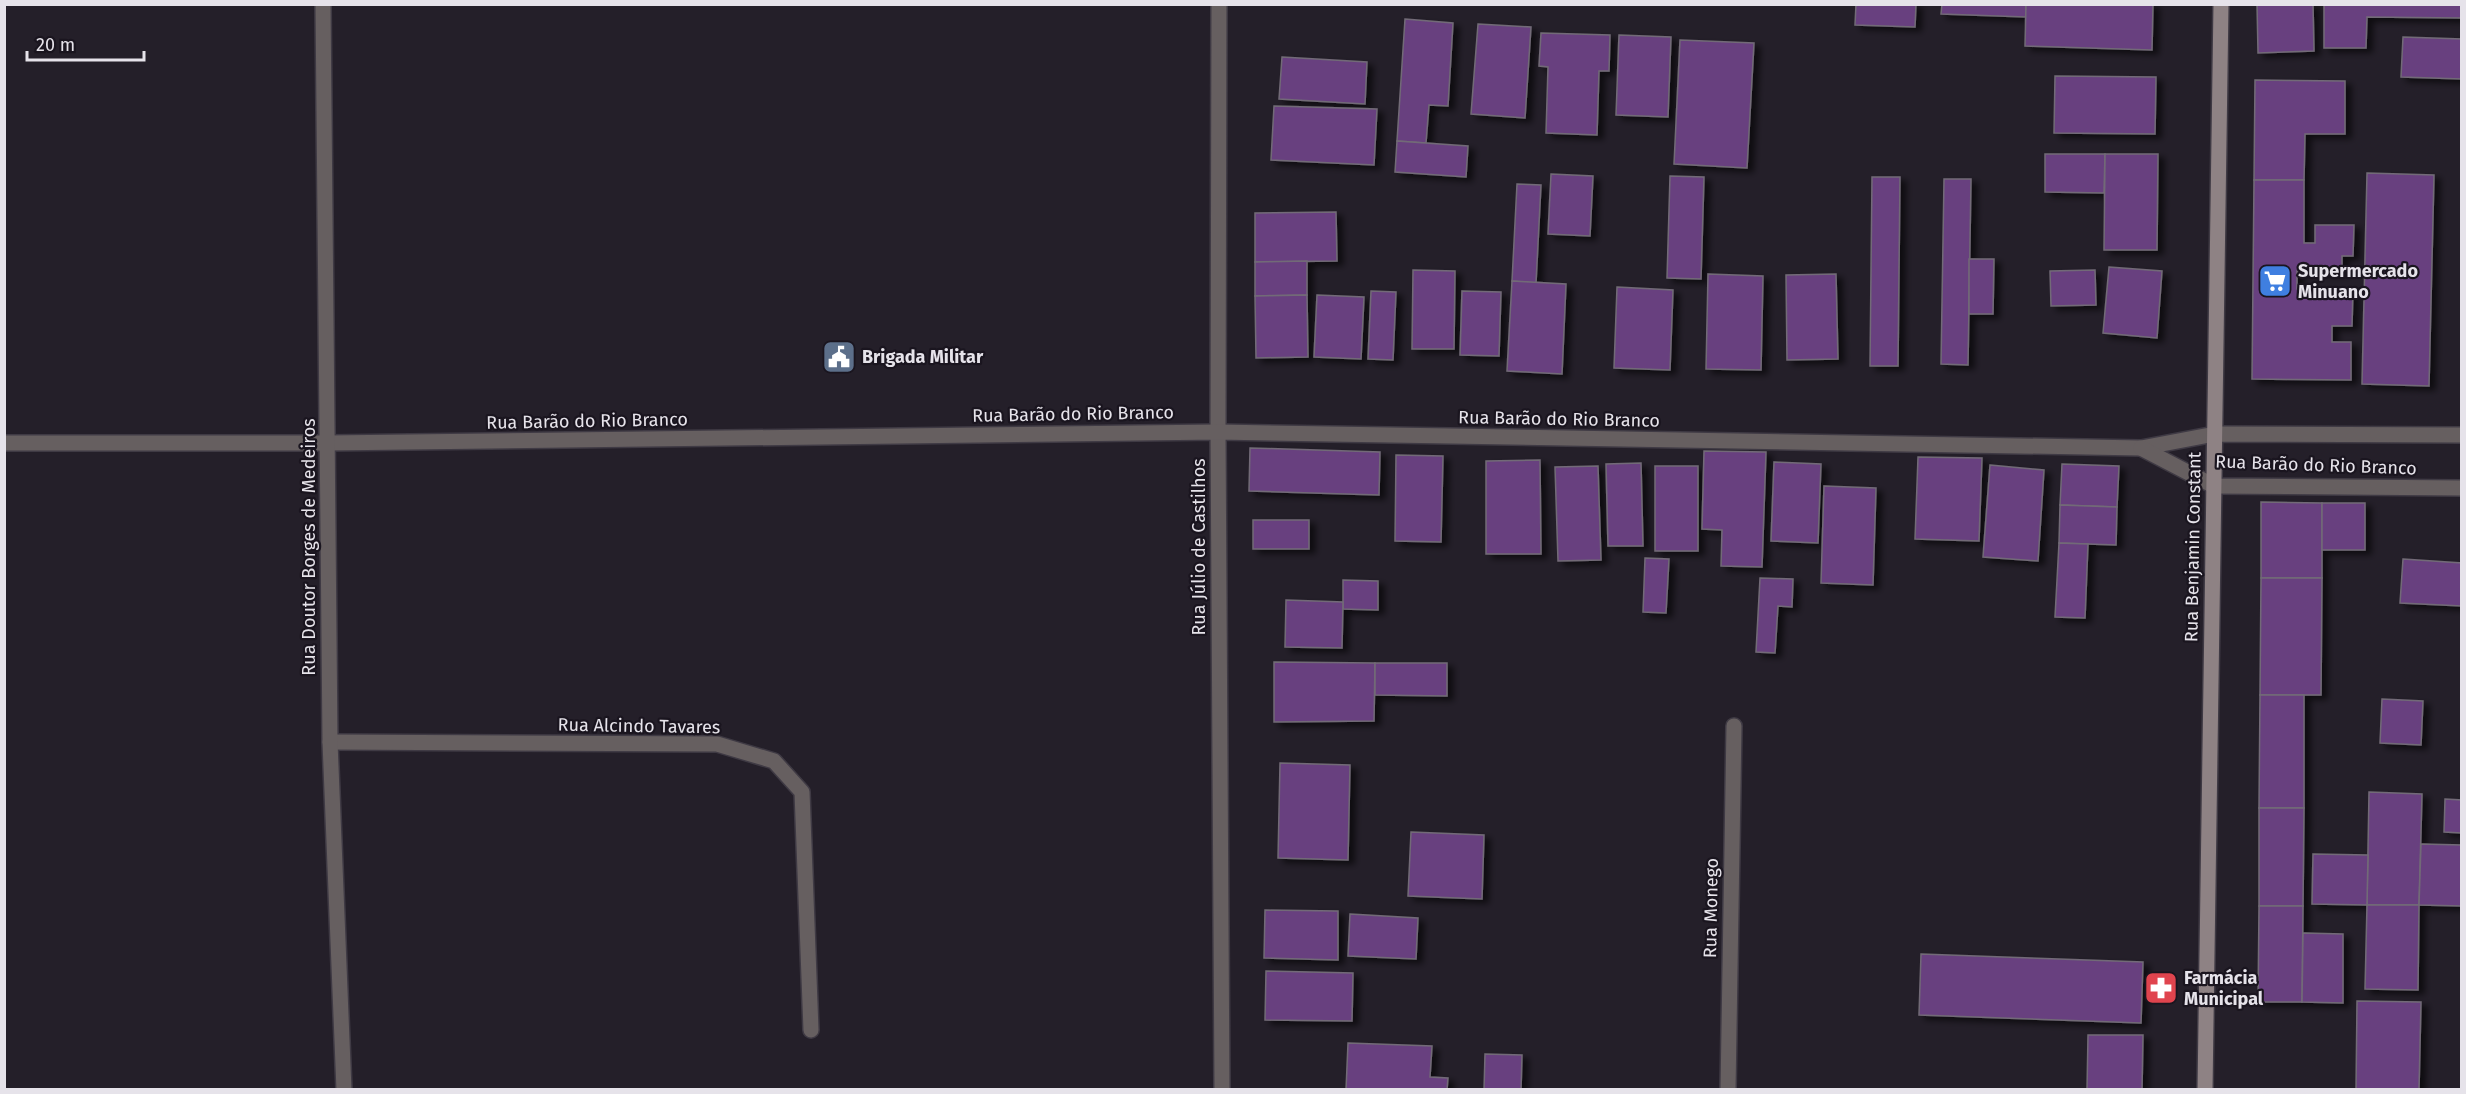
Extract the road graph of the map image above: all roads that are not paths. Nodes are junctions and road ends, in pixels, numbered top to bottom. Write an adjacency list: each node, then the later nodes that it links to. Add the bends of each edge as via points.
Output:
1 (323, 4): 7 (street, Rua Doutor Borges de Medeiros)
2 (1219, 4): 4 (street, Rua Júlio de Castilhos)
3 (2221, 4): 5 (main road, Rua Benjamin Constant)
4 (1218, 432): 7 (street, Rua Barão do Rio Branco); 9 (street, Rua Barão do Rio Branco); 16 (street, Rua Júlio de Castilhos)
5 (2215, 435): 6 (street, Rua Barão do Rio Branco); 9 (street, Rua Barão do Rio Branco); 10 (main road, Rua Benjamin Constant)
6 (2462, 435)
7 (328, 443): 8 (street, Rua Barão do Rio Branco); 13 (street, Rua Doutor Borges de Medeiros)
8 (4, 444)
9 (2141, 448): 10 (street, Rua Barão do Rio Branco)
10 (2214, 486): 11 (street, Rua Barão do Rio Branco); 18 (main road, Rua Benjamin Constant)
11 (2462, 488)
12 (1734, 726): 17 (street, Rua Monego)
13 (330, 742): 14 (street, Rua Alcindo Tavares, via 717,744 774,761 802,792); 15 (street, Rua Doutor Borges de Medeiros)
14 (810, 1030)
15 (344, 1089)
16 (1222, 1089)
17 (1728, 1089)
18 (2205, 1089)

